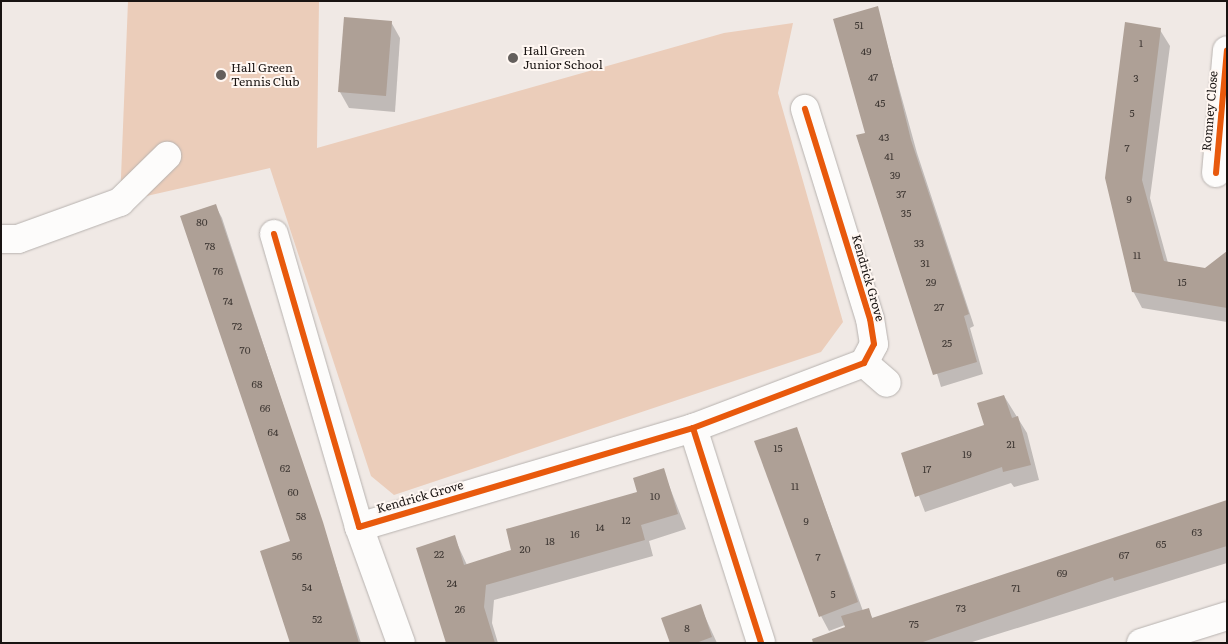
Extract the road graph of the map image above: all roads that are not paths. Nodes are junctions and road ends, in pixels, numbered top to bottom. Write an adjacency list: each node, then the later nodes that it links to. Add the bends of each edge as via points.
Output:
1 (1227, 50): 4 (street, Romney Close)
2 (806, 109): 7 (street, Kendrick Grove, via 870,319 874,344)
3 (167, 156): 6 (street, via 120,202 18,239)
4 (1216, 173)
5 (274, 234): 10 (street)
6 (1, 239)
7 (864, 363): 8 (street); 9 (street, Kendrick Grove)
8 (887, 383)
9 (693, 428): 10 (street, Kendrick Grove); 13 (street)
10 (359, 527): 12 (street)
11 (1227, 616): 14 (street)
12 (401, 643)
13 (761, 643)
14 (1141, 643)

